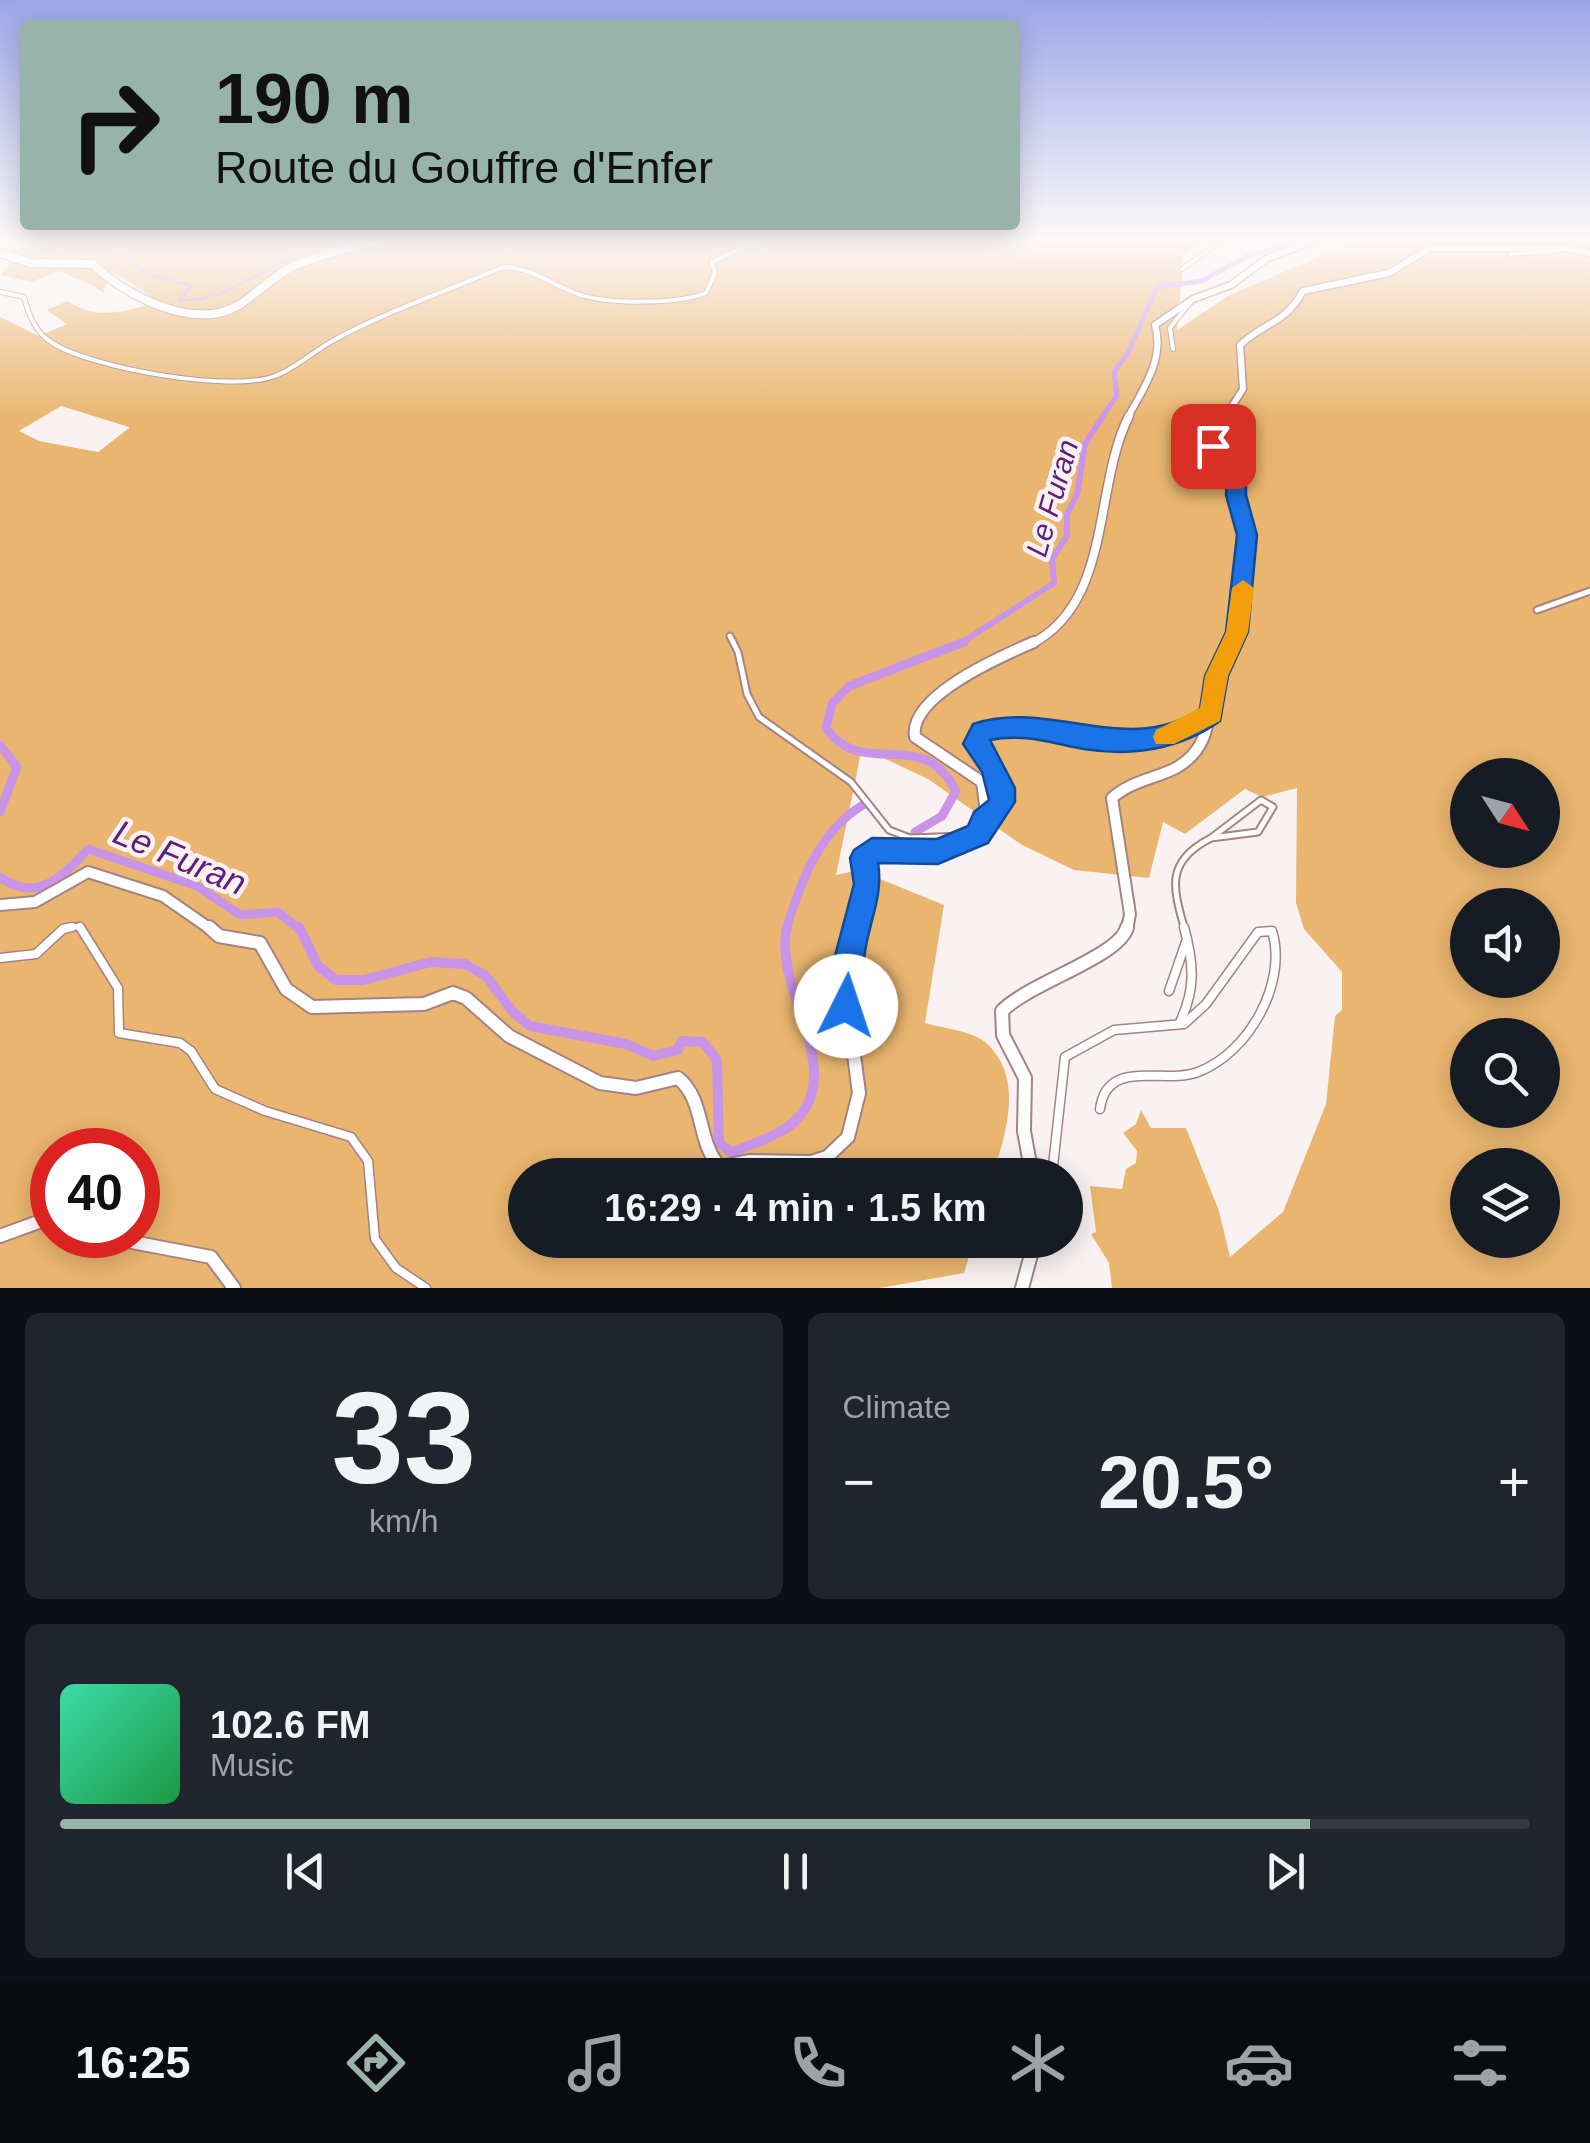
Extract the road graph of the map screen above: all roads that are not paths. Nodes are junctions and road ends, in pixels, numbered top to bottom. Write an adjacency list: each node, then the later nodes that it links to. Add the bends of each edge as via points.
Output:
1 (21, 298): 4 (street, via 58,348 171,376 255,382)
2 (149, 298): 3 (main road, via 166,309 205,316)
3 (248, 298)
4 (431, 298)
5 (646, 298): 6 (street)
6 (693, 298)
7 (1300, 298): 13 (street, via 1290,314 1240,345 1243,389 1211,440 1236,474 1247,535 1237,632 1216,676)
8 (1193, 299): 9 (street, via 1170,328); 14 (street, via 1155,325 1155,364 1114,445 1108,512 1072,609 1034,642 968,673 916,718 919,742 960,762 982,782 988,808)
9 (1173, 349)
10 (1590, 592): 11 (street)
11 (1537, 610)
12 (730, 636): 14 (street, via 739,647 751,704 802,754 835,769 880,824 904,838 964,836)
13 (1212, 714): 14 (street, via 1157,740 992,726 975,744 992,765 1002,802); 22 (street, via 1204,740 1186,760 1124,786 1112,798 1130,914 1126,935 1087,962 1027,988 1002,1011 1003,1035 1024,1078)
14 (982, 825): 16 (street, via 974,838 938,852 872,850 864,858 868,884 846,992 858,1059 858,1116 839,1148 808,1162 720,1168 709,1157 685,1082 669,1078 636,1088 600,1083 509,1036 453,993 424,1004 312,1007 286,989 260,944 219,936 192,912 140,888 88,872 31,905)
15 (1210, 838): 15 (street, via 1261,800 1273,808 1258,833); 17 (street, via 1186,851 1176,869 1172,888)
16 (0, 905)
17 (1188, 936): 19 (street); 20 (street, via 1195,997)
18 (0, 958): 29 (street, via 26,959 48,948 62,929 79,926 112,974 120,1033 180,1044 215,1089 351,1137 368,1161 375,1239 396,1268)
19 (1169, 991)
20 (1178, 1026): 21 (street, via 1206,1004 1258,932 1274,933 1269,1001 1222,1058 1180,1076 1114,1081); 23 (street, via 1114,1030 1065,1057)
21 (1100, 1109)
22 (1029, 1158)
23 (1054, 1158)
24 (30, 1225): 25 (street)
25 (0, 1236)
26 (160, 1247): 28 (street, via 211,1257)
27 (1030, 1258): 30 (street)
28 (234, 1288)
29 (426, 1288)
30 (1022, 1288)

